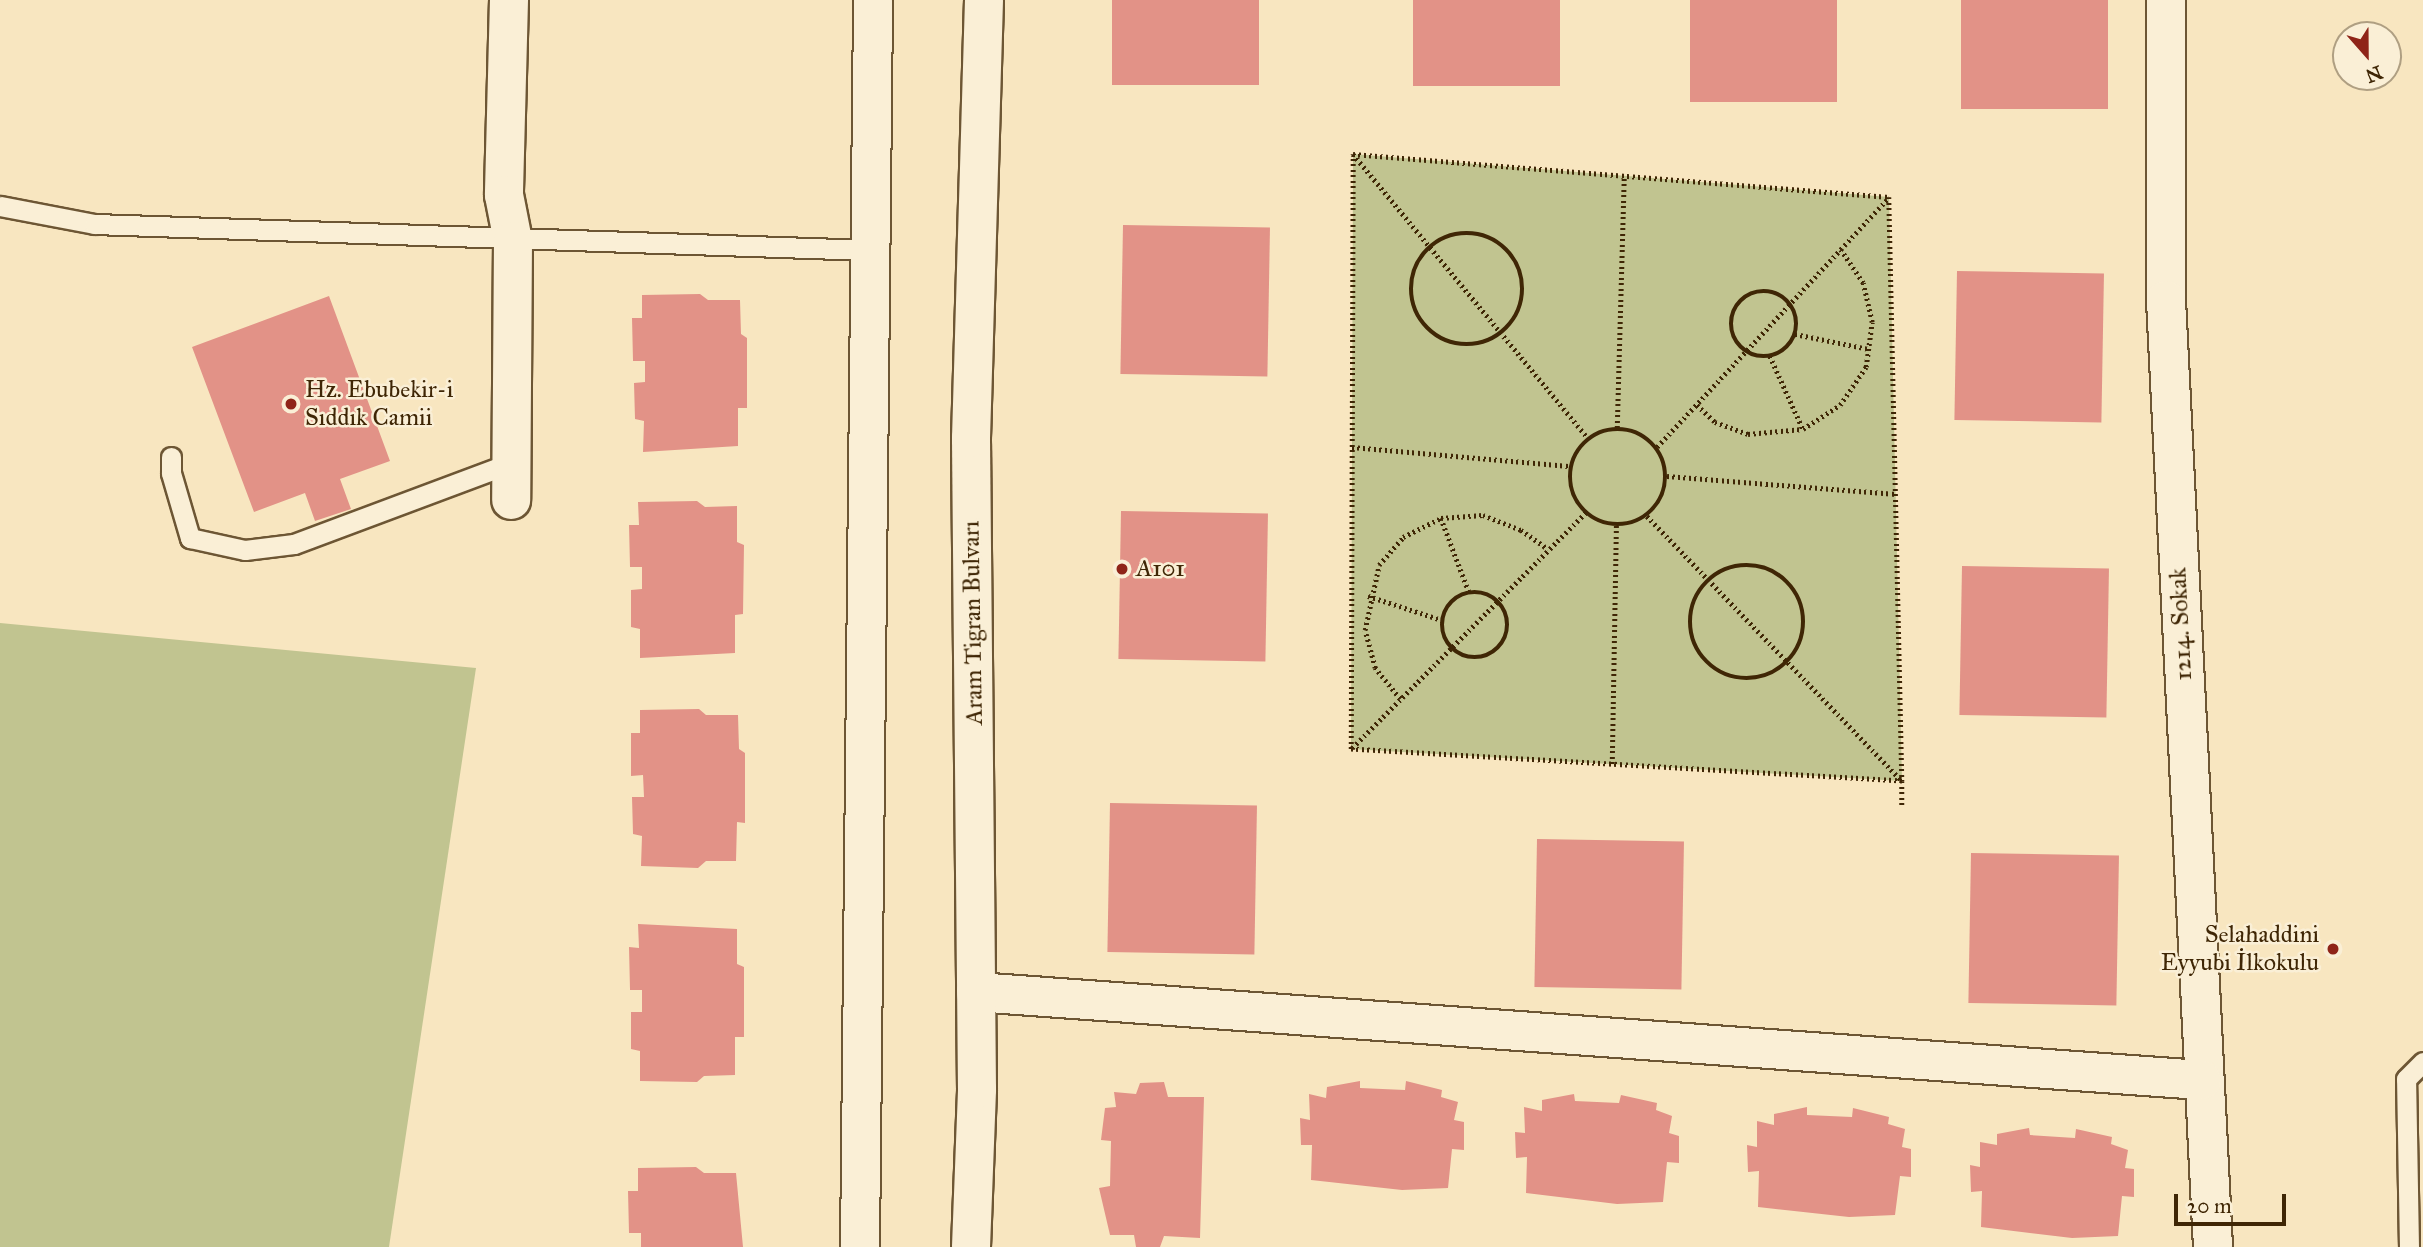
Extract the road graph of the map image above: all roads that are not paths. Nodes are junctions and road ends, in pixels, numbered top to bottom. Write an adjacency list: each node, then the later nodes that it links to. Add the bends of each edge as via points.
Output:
1 (509, 0): 6 (street, via 504,195)
2 (873, 0): 7 (street)
3 (984, 0): 11 (street, Aram Tigran Bulvarı, via 971,439)
4 (2166, 0): 13 (street, 1214. Sokak, via 2166,300)
5 (0, 206): 6 (lane, via 94,224)
6 (513, 241): 7 (lane); 9 (street)
7 (871, 250): 14 (street)
8 (171, 457): 9 (lane, via 171,473 191,538 245,551 294,544)
9 (511, 463): 10 (street)
10 (511, 500)
11 (976, 992): 13 (street); 15 (street, Aram Tigran Bulvarı)
12 (2423, 1062): 17 (lane, via 2406,1079)
13 (2202, 1080): 16 (street, 1214. Sokak)
14 (860, 1247)
15 (971, 1247)
16 (2213, 1247)
17 (2409, 1247)

